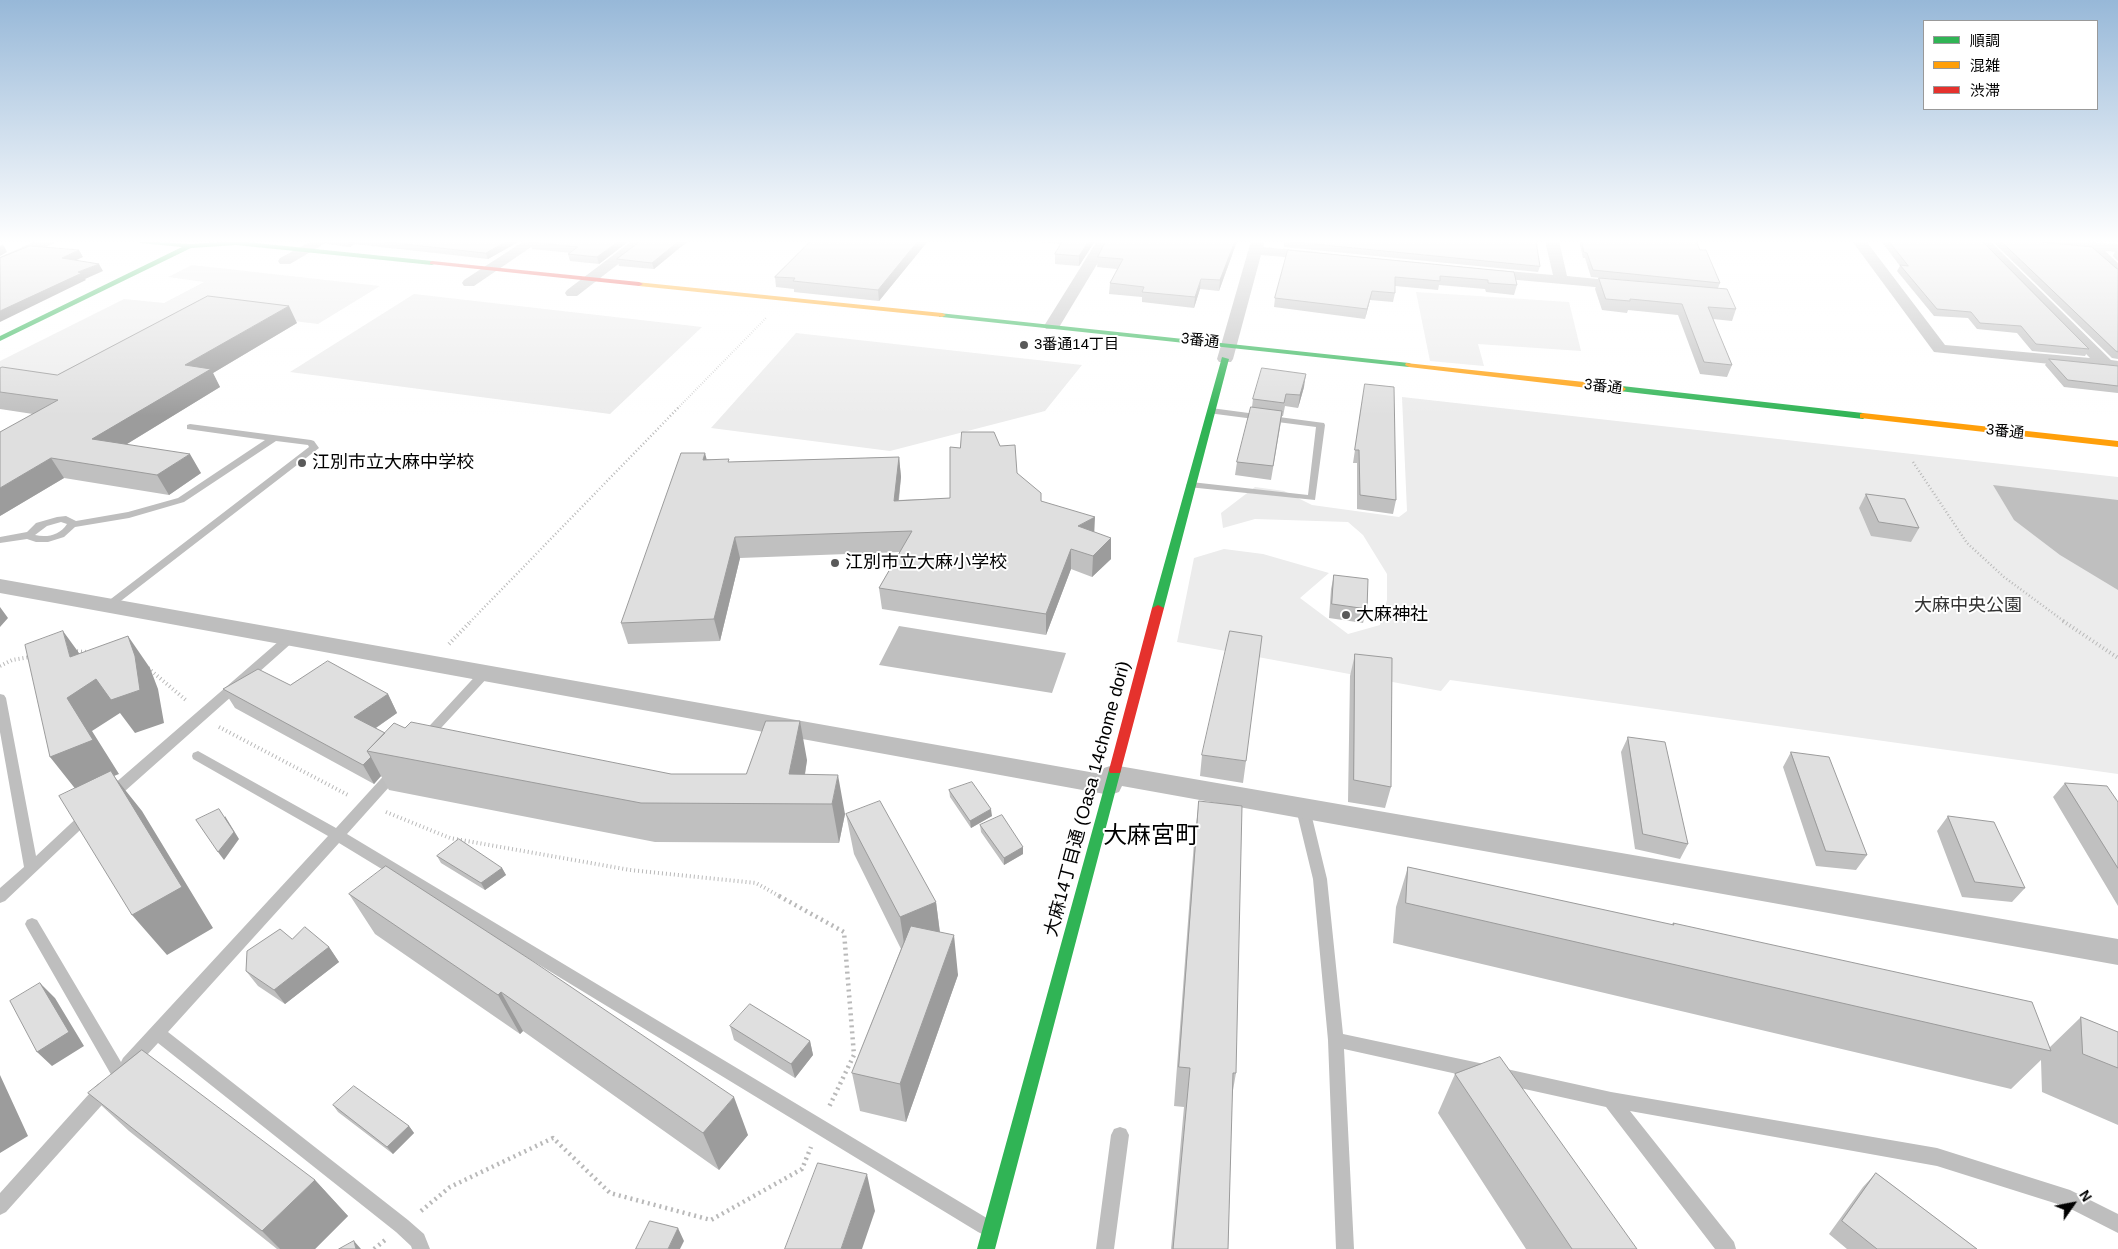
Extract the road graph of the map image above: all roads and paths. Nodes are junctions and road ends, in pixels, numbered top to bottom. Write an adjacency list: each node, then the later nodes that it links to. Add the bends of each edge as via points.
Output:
1 (80, 299): 9 (street)
2 (784, 299): 8 (street, 3番通)
3 (1068, 299): 8 (street)
4 (1241, 299): 10 (street)
5 (1903, 299): 11 (street, via 1940,349)
6 (2043, 299): 11 (street)
7 (771, 312): 25 (path)
8 (1052, 326): 10 (street, 3番通)
9 (0, 339)
10 (1225, 356): 12 (street, 大麻14丁目通 (Oasa 14chome dori)); 15 (street, 3番通)
11 (2112, 365)
12 (1211, 411): 17 (street, 大麻14丁目通 (Oasa 14chome dori)); 17 (lane, via 1321,425 1312,498)
13 (190, 427): 14 (lane)
14 (274, 438): 18 (lane, via 181,500 129,515); 22 (lane, via 311,444 314,448)
15 (2118, 444)
16 (1913, 462): 24 (path, via 1967,543 2004,577)
17 (1191, 485): 29 (street, 大麻14丁目通 (Oasa 14chome dori))
18 (72, 525): 19 (lane, via 60,535 45,539 34,539); 19 (lane, via 70,520 54,520 40,525)
19 (30, 535): 20 (lane)
20 (0, 540)
21 (0, 586): 22 (street)
22 (109, 605): 23 (street)
23 (290, 638): 25 (street); 32 (lane)
24 (2118, 658)
25 (431, 663): 26 (street)
26 (485, 673): 29 (street); 31 (lane)
27 (0, 698): 32 (lane)
28 (198, 756): 31 (lane)
29 (1111, 780): 30 (street); 45 (street, 大麻14丁目通 (Oasa 14chome dori))
30 (1304, 809): 35 (street); 37 (lane, via 1320,879)
31 (337, 835): 36 (lane); 45 (lane)
32 (32, 868): 33 (lane)
33 (0, 897)
34 (32, 924): 38 (lane)
35 (2118, 952)
36 (157, 1033): 38 (lane); 46 (lane, via 402,1226 418,1240)
37 (1336, 1040): 39 (lane); 49 (lane)
38 (119, 1074): 43 (lane)
39 (1507, 1077): 40 (lane); 41 (lane)
40 (1518, 1094)
41 (1611, 1100): 44 (lane, via 1937,1157 2070,1199); 50 (lane)
42 (1120, 1135): 48 (lane)
43 (0, 1206)
44 (2118, 1224)
45 (991, 1230): 47 (street, 大麻14丁目通 (Oasa 14chome dori))
46 (421, 1249)
47 (986, 1249)
48 (1105, 1249)
49 (1344, 1249)
50 (1727, 1249)

